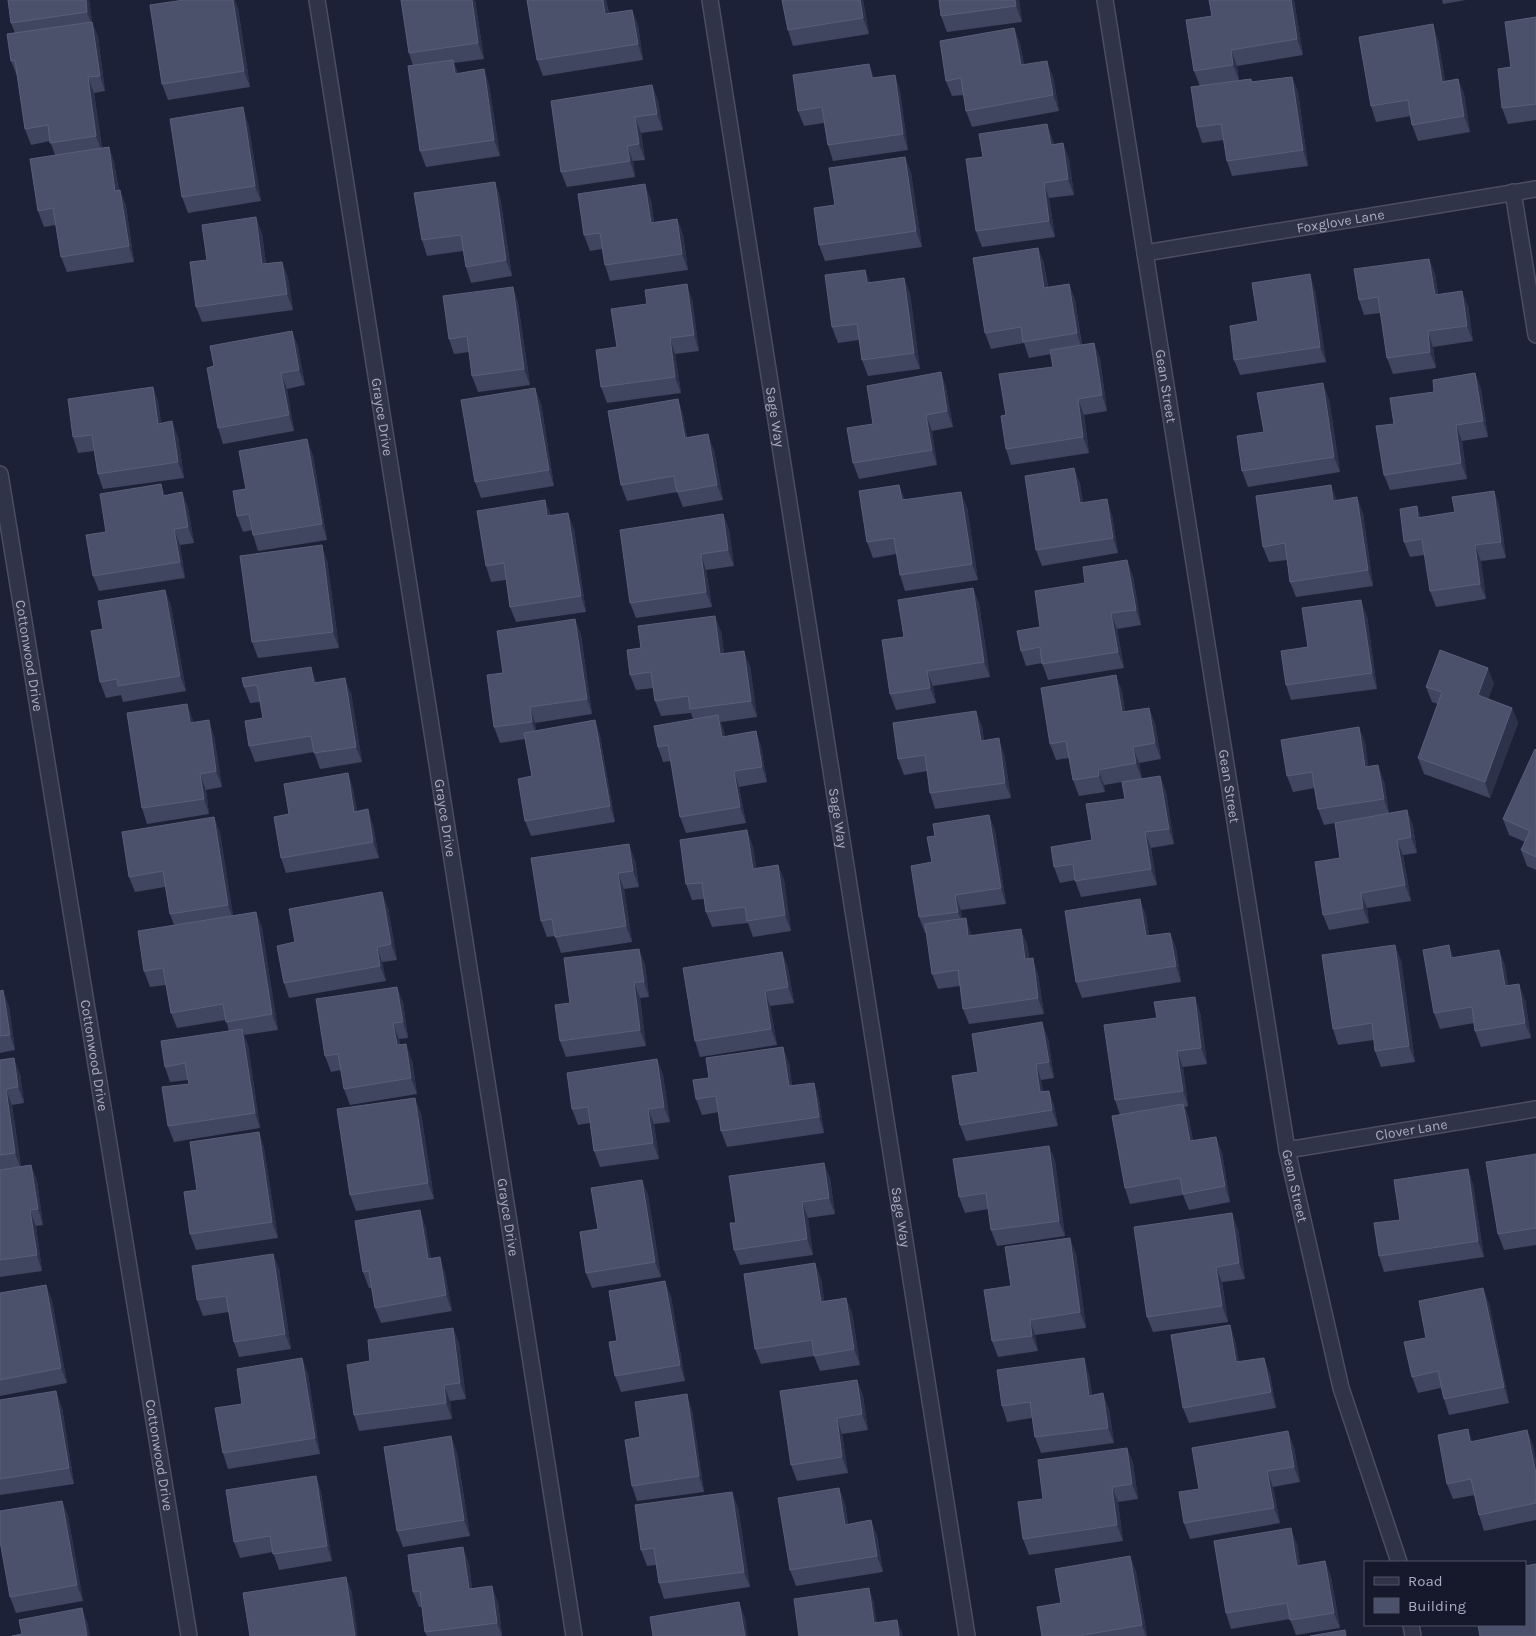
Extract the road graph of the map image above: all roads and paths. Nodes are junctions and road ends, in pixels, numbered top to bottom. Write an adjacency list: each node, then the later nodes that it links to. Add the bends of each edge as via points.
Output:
1 (317, 0): 13 (street, Grayce Drive)
2 (710, 0): 14 (street, Sage Way)
3 (1105, 0): 6 (street, Gean Street)
4 (1536, 189): 5 (street, Foxglove Lane)
5 (1513, 192): 6 (street, Foxglove Lane); 7 (street)
6 (1145, 253): 10 (street, Gean Street)
7 (1536, 336)
8 (0, 474): 12 (street, Cottonwood Drive)
9 (1536, 1109): 10 (street, Clover Lane)
10 (1287, 1150): 11 (street, Gean Street, via 1341,1388)
11 (1399, 1561)
12 (189, 1636)
13 (574, 1636)
14 (967, 1636)

